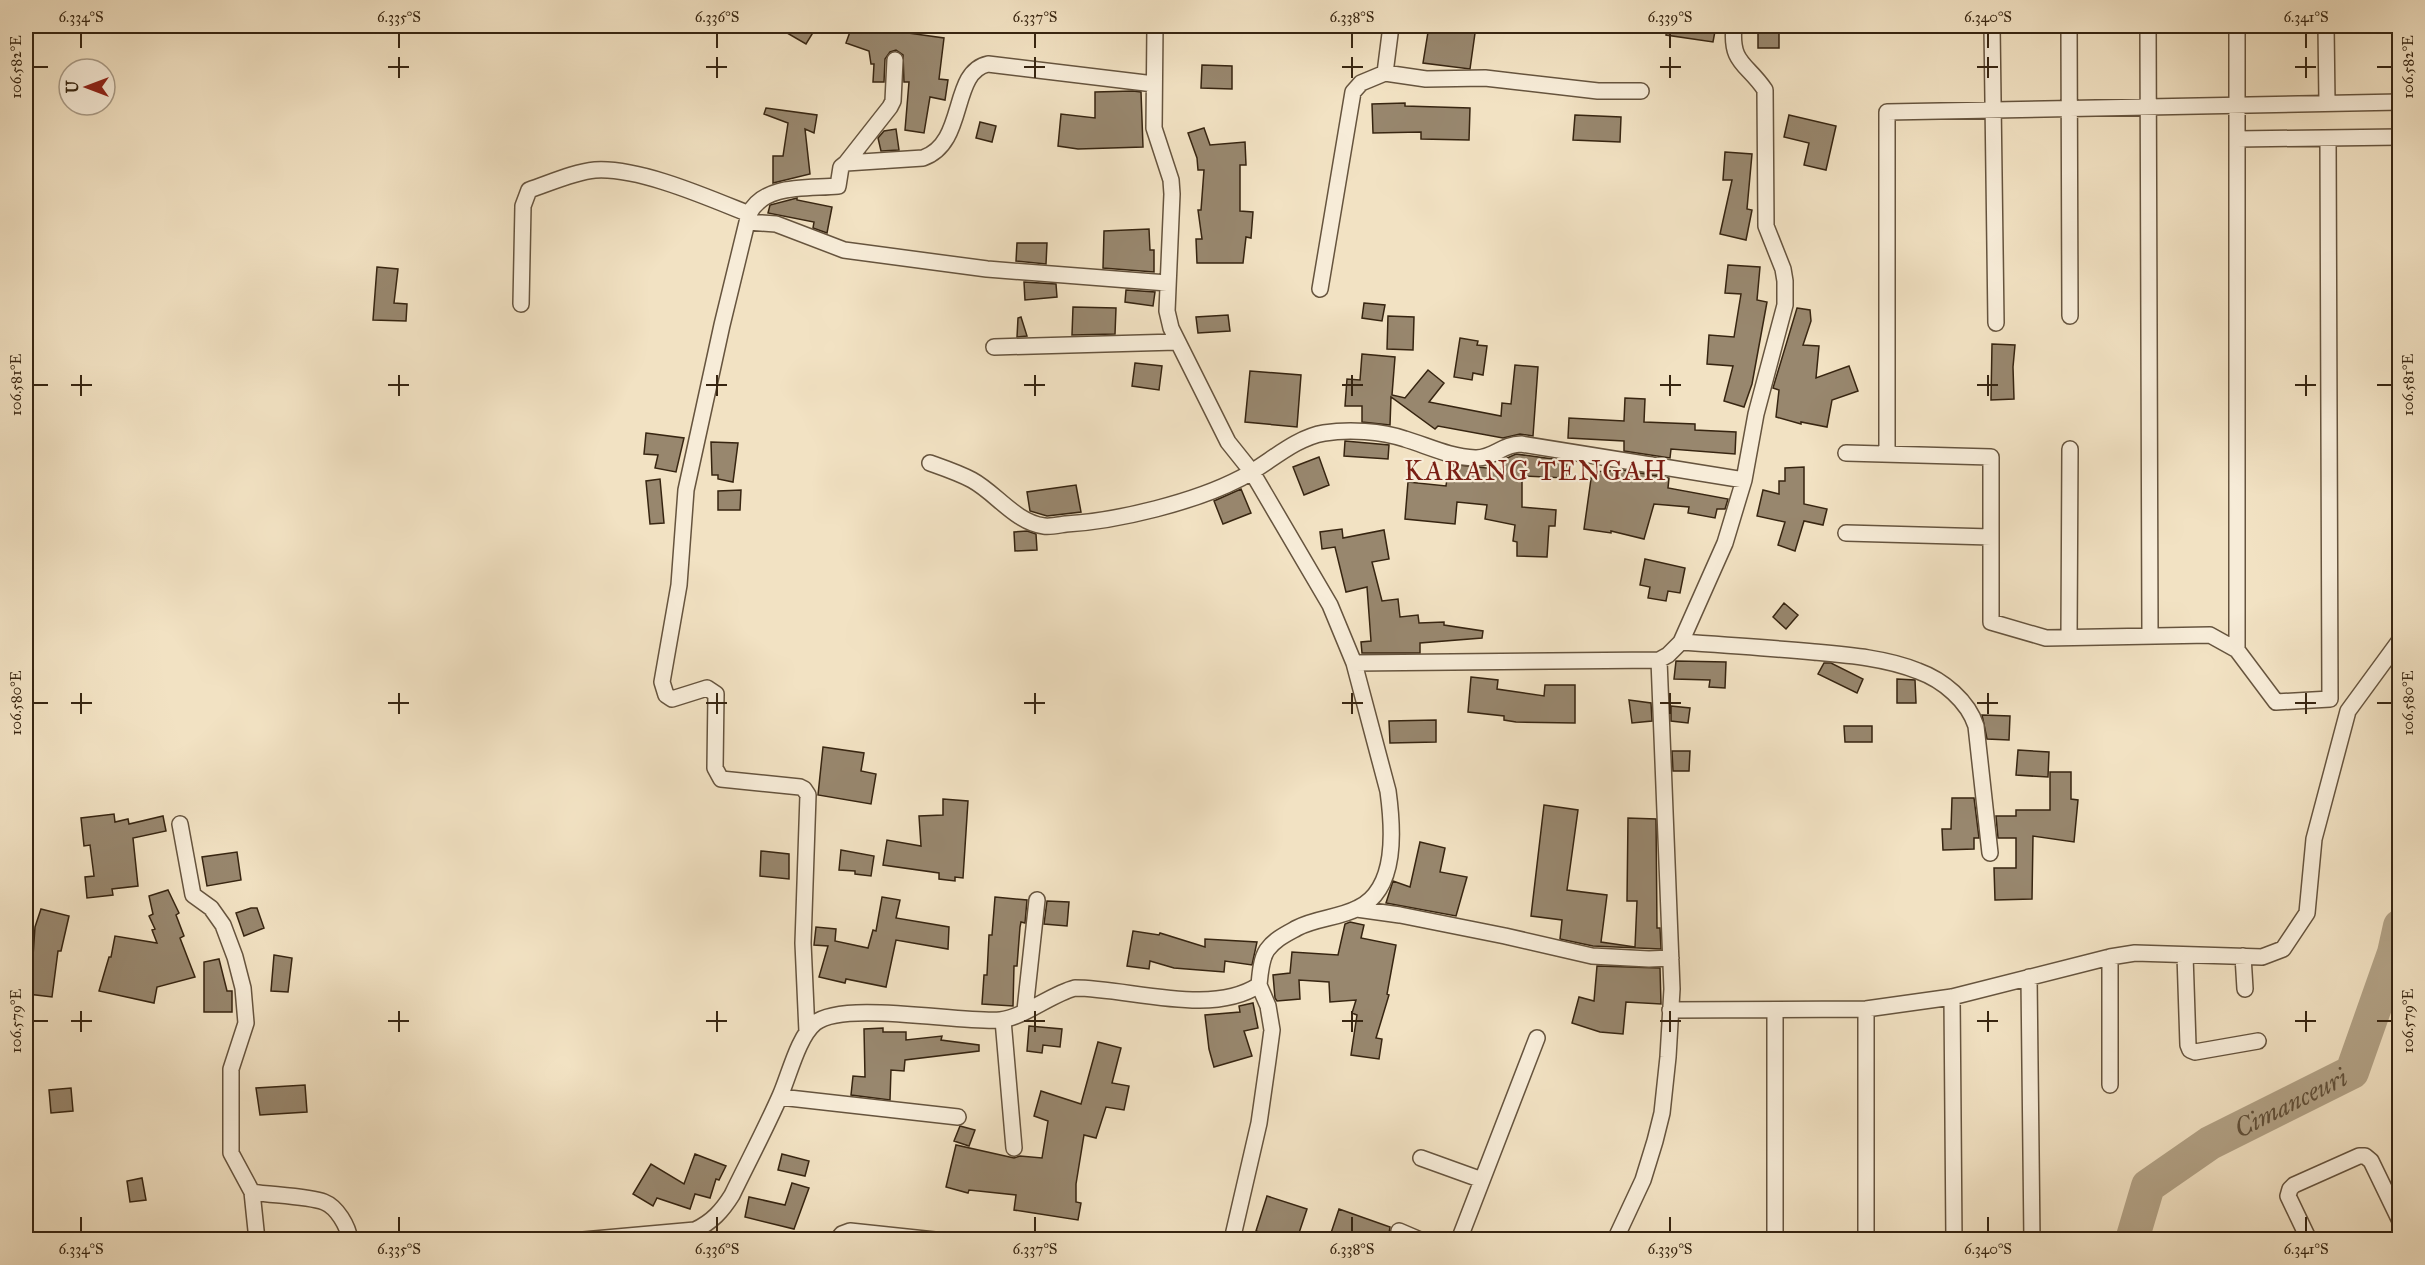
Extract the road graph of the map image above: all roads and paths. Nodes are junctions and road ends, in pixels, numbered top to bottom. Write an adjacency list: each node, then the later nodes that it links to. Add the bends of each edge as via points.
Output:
1 (1155, 26): 11 (street)
2 (1391, 26): 10 (street)
3 (1734, 26): 36 (street, via 1737,59 1765,90 1766,226 1782,269 1786,295)
4 (1992, 26): 18 (street)
5 (2069, 26): 17 (street)
6 (2148, 26): 16 (street)
7 (2237, 26): 15 (street)
8 (2326, 26): 14 (street)
9 (895, 60): 22 (street, via 893,101)
10 (1385, 73): 12 (street, via 1426,79 1485,78 1598,92); 25 (street, via 1362,83 1353,92)
11 (1154, 84): 22 (street, via 980,66 966,83 946,140 932,155); 24 (street, via 1154,128 1172,194)
12 (1641, 91)
13 (2400, 102): 14 (street)
14 (2327, 103): 15 (street)
15 (2237, 105): 16 (street); 21 (street)
16 (2148, 107): 17 (street); 39 (street)
17 (2069, 109): 18 (street); 27 (street)
18 (1992, 110): 28 (street); 33 (street, via 1887,112)
19 (2400, 137): 20 (street)
20 (2328, 138): 21 (street); 43 (street, via 2330,699 2276,702)
21 (2237, 140): 43 (street)
22 (846, 163): 23 (street, via 837,178 838,186 765,196)
23 (749, 218): 24 (street, via 844,250 987,270); 26 (street, via 690,190 618,172 595,170 529,190 523,206); 63 (street, via 686,490 679,585 662,681 666,695 672,699 707,688 716,694 716,768 721,779 800,787 808,795 803,943)
24 (1167, 282): 29 (street, via 1167,311)
25 (1320, 289)
26 (521, 304)
27 (2070, 316)
28 (1996, 323)
29 (1176, 342): 30 (street); 35 (street, via 1228,442)
30 (994, 347)
31 (2070, 449): 40 (street)
32 (1846, 453): 33 (street)
33 (1887, 454): 38 (street, via 1991,457)
34 (930, 463): 35 (street, via 973,480 1010,510 1043,526 1082,523 1168,504)
35 (1252, 472): 36 (street, via 1298,443 1341,432 1403,438 1437,451 1476,458 1510,444 1521,444); 45 (street, via 1330,605)
36 (1744, 480): 42 (street, via 1725,543)
37 (1846, 533): 38 (street)
38 (1991, 537): 40 (street, via 1991,622 2046,638)
39 (2151, 636): 40 (street); 43 (street, via 2210,635)
40 (2069, 637)
41 (2400, 640): 51 (street, via 2348,711 2314,839 2307,913 2283,949 2262,957)
42 (1681, 642): 44 (street); 47 (street, via 1851,656 1920,671 1944,686 1966,705 1976,726)
43 (2237, 650)
44 (1659, 660): 45 (street); 53 (street)
45 (1354, 663): 49 (street, via 1388,791 1392,839 1378,891)
46 (180, 824): 72 (street, via 193,895 211,908 223,925 243,988 246,1023 231,1069 231,1153)
47 (1990, 853)
48 (1037, 900): 59 (street)
49 (1357, 909): 53 (street, via 1592,956); 55 (street, via 1305,923 1280,936 1266,950)
50 (2185, 955): 51 (street); 52 (street, via 2135,953); 65 (street, via 2190,1050)
51 (2243, 956): 56 (street)
52 (2110, 957): 54 (street); 66 (street)
53 (1671, 958): 60 (street)
54 (2029, 977): 57 (street); 87 (street)
55 (1258, 985): 59 (street, via 1236,995 1196,1000 1075,988); 80 (street, via 1268,1006 1272,1030 1260,1123)
56 (2245, 989)
57 (1952, 997): 58 (street); 86 (street)
58 (1866, 1009): 61 (street); 85 (street)
59 (1025, 1010): 62 (street)
60 (1670, 1010): 61 (street); 83 (street, via 1660,1122 1643,1180)
61 (1774, 1010): 84 (street)
62 (1003, 1020): 63 (street, via 848,1014 817,1021); 69 (street)
63 (807, 1032): 67 (street)
64 (1537, 1038): 71 (street)
65 (2258, 1041)
66 (2110, 1085)
67 (780, 1097): 68 (street); 77 (street, via 732,1195 709,1223 695,1230)
68 (958, 1117)
69 (1014, 1148)
70 (1421, 1158): 71 (street)
71 (1482, 1180): 82 (street)
72 (252, 1192): 75 (street); 76 (street, via 324,1202 339,1213)
73 (2400, 1221): 88 (street, via 2371,1161 2359,1156 2290,1189 2288,1196)
74 (1399, 1231): 81 (street)
75 (257, 1239)
76 (350, 1239)
77 (583, 1239)
78 (837, 1239): 79 (street, via 850,1231)
79 (935, 1239)
80 (1232, 1239)
81 (1420, 1239)
82 (1458, 1239)
83 (1615, 1239)
84 (1775, 1239)
85 (1866, 1239)
86 (1954, 1239)
87 (2031, 1239)
88 (2309, 1239)

